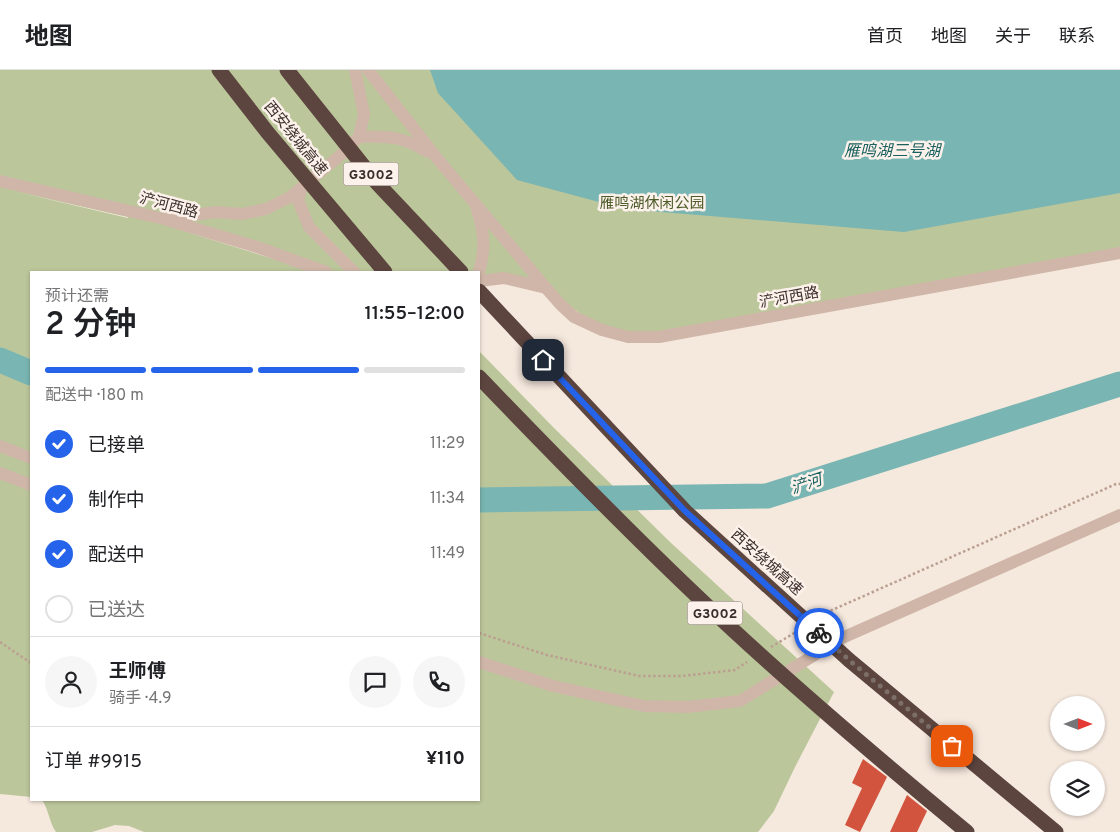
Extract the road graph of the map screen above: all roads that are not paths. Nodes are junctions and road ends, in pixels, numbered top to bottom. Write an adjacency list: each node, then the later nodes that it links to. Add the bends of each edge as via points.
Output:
1 (219, 70): 14 (highway, 西安绕城高速, bridge)
2 (287, 70): 15 (highway, G3002, bridge, via 377,183)
3 (355, 70): 5 (street, via 364,114)
4 (368, 70): 6 (street, 浐河西路)
5 (359, 137): 6 (street, via 389,136 414,143); 8 (street)
6 (436, 157): 9 (street, 浐河西路)
7 (0, 181): 10 (street, 浐河西路)
8 (302, 187): 10 (street, via 290,197 266,208 242,214 217,212); 13 (street, via 298,200 309,227)
9 (475, 204): 16 (street, via 484,233); 18 (street, 浐河西路)
10 (164, 219): 12 (street, 浐河西路)
11 (1120, 253): 18 (street, 浐河西路, via 659,337 628,336 602,330 574,317)
12 (323, 271)
13 (353, 271)
14 (384, 271)
15 (460, 271)
16 (479, 271)
17 (480, 281): 18 (street, via 504,278)
18 (546, 288)
19 (480, 292): 28 (highway, 西安绕城高速, bridge, via 685,511 849,660)
20 (480, 378): 27 (highway, G3002, bridge, via 700,599 814,702)
21 (0, 446): 22 (street)
22 (30, 458)
23 (0, 473): 24 (street)
24 (30, 485)
25 (1120, 515): 26 (street, via 842,638 740,701 687,707 644,706 552,686)
26 (480, 662)
27 (967, 832)
28 (1056, 832)

